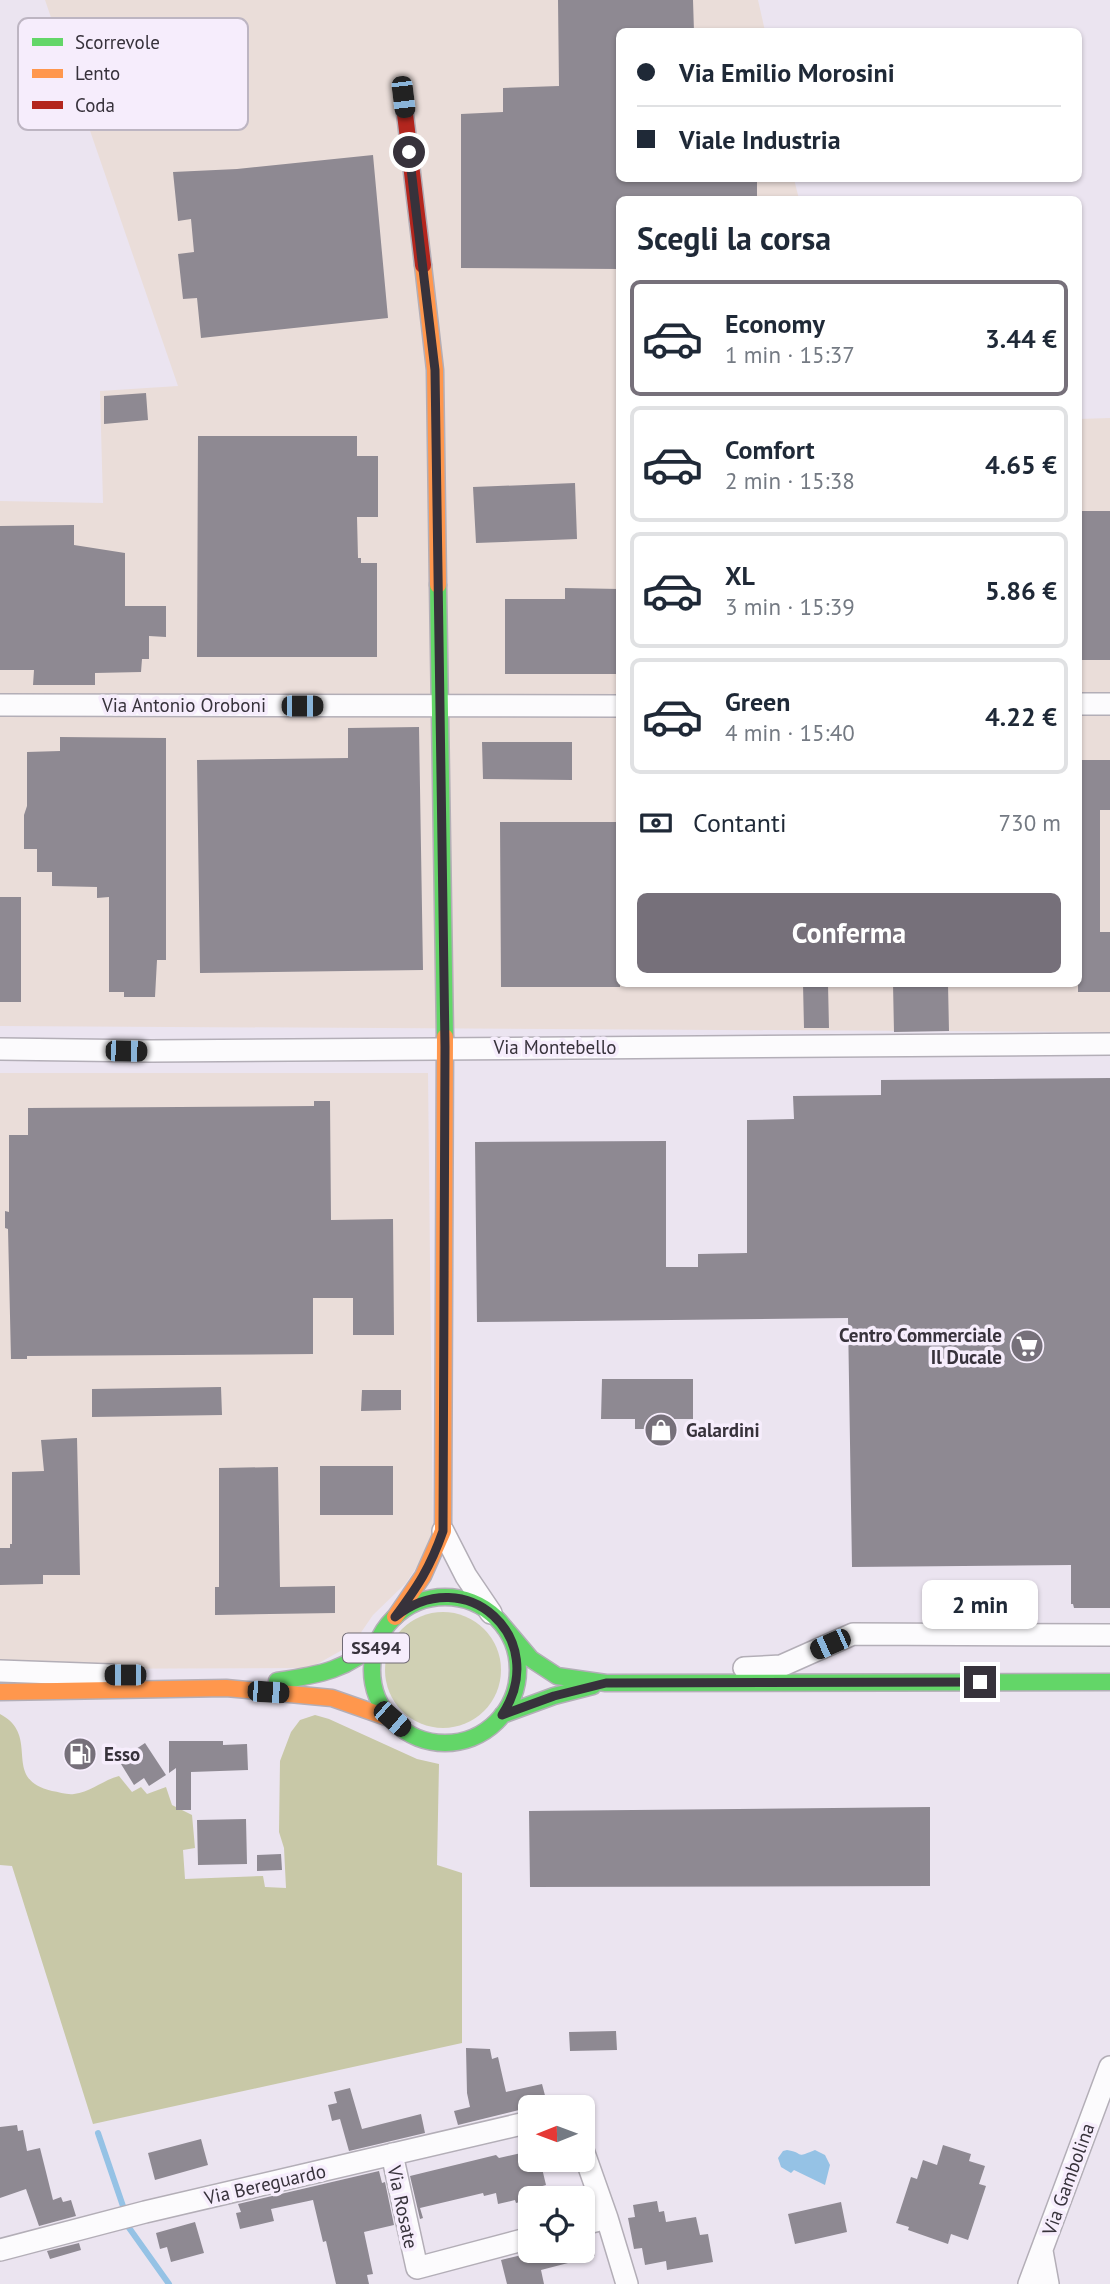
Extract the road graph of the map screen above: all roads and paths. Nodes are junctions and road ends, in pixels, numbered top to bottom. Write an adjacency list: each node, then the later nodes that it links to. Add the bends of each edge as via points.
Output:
1 (403, 97): 6 (main road, via 435,370)
2 (1082, 704): 3 (street)
3 (1110, 704)
4 (0, 705): 6 (street, Via Antonio Oroboni)
5 (616, 706): 6 (street, Via Antonio Oroboni)
6 (439, 707): 8 (main road)
7 (1110, 1044): 8 (street, Via Montebello)
8 (445, 1047): 9 (street, Via Montebello); 10 (main road)
9 (0, 1049)
10 (443, 1531): 11 (main road, via 432,1562); 12 (street, via 466,1576)
11 (395, 1617): 12 (main road, SS494, via 416,1603 442,1597 468,1601); 14 (main road, SS494)
12 (498, 1620): 18 (main road, SS494, via 531,1659 557,1676); 23 (main road, SS494, via 516,1651 518,1678)
13 (1110, 1636): 18 (street, via 853,1634 781,1666 659,1671)
14 (380, 1639): 16 (main road, SS494, via 366,1654 340,1669); 24 (main road, SS494, via 373,1681)
15 (0, 1671): 16 (street)
16 (312, 1676): 20 (main road, SS494)
17 (1110, 1682): 19 (main road, SS494)
18 (606, 1683): 19 (main road, SS494); 23 (main road, SS494)
19 (903, 1683): 22 (street, via 946,1697)
20 (226, 1688): 21 (main road, SS494); 24 (main road, SS494, via 332,1699)
21 (0, 1692)
22 (1110, 1696)
23 (502, 1715): 24 (main road, SS494, via 481,1733 455,1742 427,1741)
24 (392, 1719)
25 (1110, 2067): 33 (street, Via Gambolina)
26 (518, 2125): 27 (street, Via Bereguardo)
27 (392, 2154): 31 (street, Via Rosate, via 416,2268); 32 (street, Via Bereguardo)
28 (591, 2172): 29 (street)
29 (607, 2218): 30 (street); 34 (street)
30 (595, 2221)
31 (518, 2241)
32 (0, 2250)
33 (1042, 2251): 35 (street, Via Gambolina); 36 (street, Via Gambolina)
34 (626, 2284)
35 (1029, 2284)
36 (1048, 2284)

